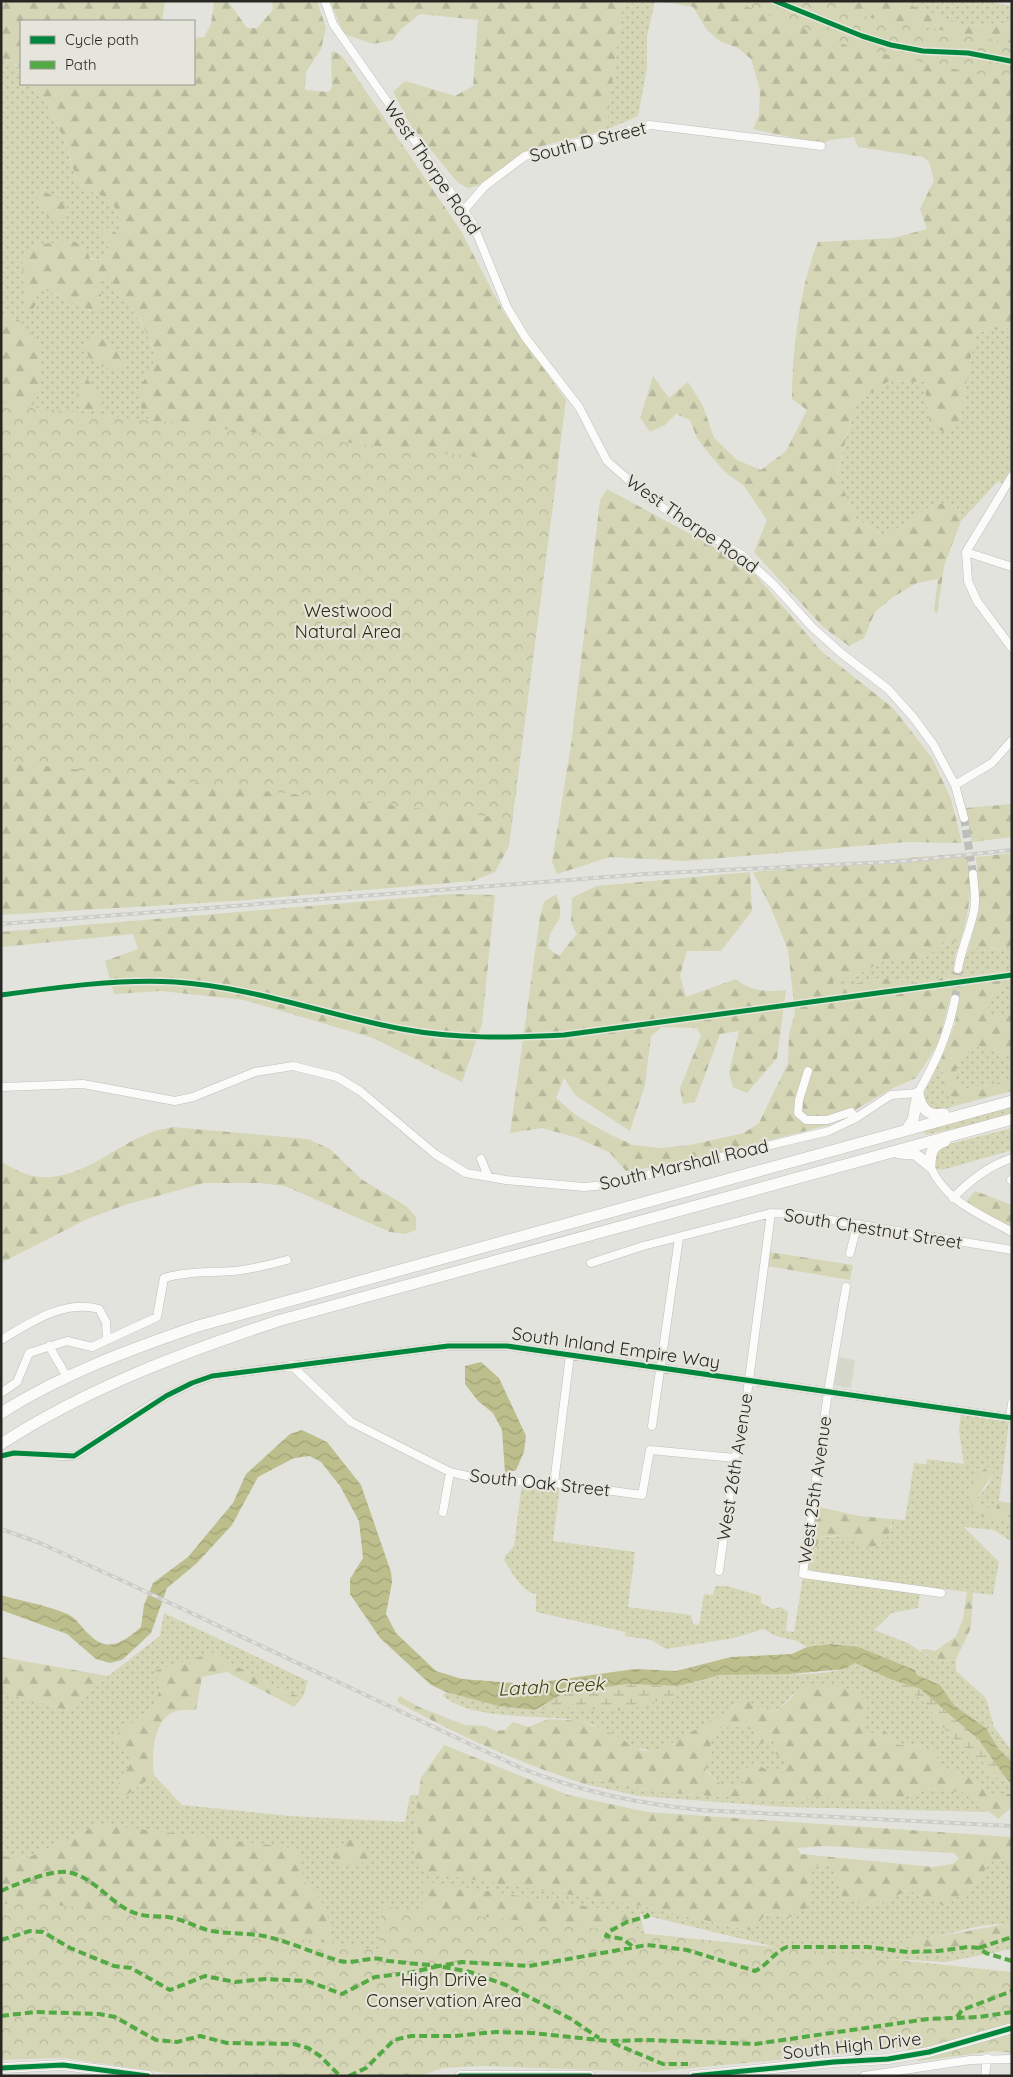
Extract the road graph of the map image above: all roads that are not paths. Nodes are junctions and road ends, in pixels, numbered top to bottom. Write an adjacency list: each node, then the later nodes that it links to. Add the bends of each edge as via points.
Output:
1 (325, 1): 3 (street, West Thorpe Road, via 333,24)
2 (821, 146): 3 (street, South D Street, via 650,125 525,156 485,186)
3 (464, 210): 9 (street, West Thorpe Road, via 473,224 507,307 525,337 579,407 612,467 655,503 742,555 776,586 810,625 888,689 934,744)
4 (1012, 476): 5 (street)
5 (966, 552): 6 (street); 7 (street, via 968,581 977,601)
6 (1012, 567)
7 (1012, 648)
8 (1012, 740): 9 (street, via 992,763)
9 (955, 785): 10 (street, West Thorpe Road)
10 (964, 818)
11 (973, 874): 12 (street, via 974,914)
12 (958, 969)
13 (955, 999): 16 (street, via 940,1054)
14 (808, 1070): 19 (street, via 798,1113 806,1120 827,1120 851,1112)
15 (1, 1087): 26 (street, South Marshall Road, via 83,1084 174,1100 193,1097 255,1072 293,1066 337,1077 360,1091 441,1158 466,1173)
16 (918, 1092): 17 (highway, via 923,1108 932,1115); 19 (street, South Marshall Road, via 891,1095); 21 (highway, via 913,1120)
17 (1012, 1096)
18 (1012, 1101): 21 (highway)
19 (856, 1118): 26 (street, South Marshall Road, via 829,1131 605,1185 584,1187)
20 (1012, 1121): 22 (highway); 25 (highway, via 940,1143 931,1152)
21 (907, 1129): 30 (highway)
22 (878, 1155): 25 (highway, via 915,1154); 37 (highway, via 571,1242 480,1273 473,1272)
23 (1012, 1158): 27 (street, via 972,1178)
24 (481, 1159): 26 (street)
25 (930, 1166): 27 (street, via 941,1186)
26 (488, 1176)
27 (953, 1198): 31 (street)
28 (771, 1213): 29 (street, South Chestnut Street, via 795,1214); 32 (street, South Chestnut Street); 46 (street, West 26th Avenue)
29 (857, 1226): 33 (street, South Chestnut Street); 34 (street)
30 (558, 1228): 37 (highway, via 474,1255); 45 (highway, via 198,1326 136,1347)
31 (1012, 1232)
32 (679, 1238): 36 (street, South Chestnut Street); 44 (street)
33 (1012, 1250)
34 (850, 1254)
35 (287, 1260): 40 (street, via 264,1267 181,1272 164,1278 156,1317)
36 (591, 1263)
37 (471, 1268): 53 (highway, via 281,1320 200,1347 118,1381)
38 (846, 1287): 48 (street, West 25th Avenue)
39 (1, 1340): 40 (street, via 49,1313 89,1306 99,1309 106,1322)
40 (107, 1340): 41 (street, via 92,1347 67,1341)
41 (49, 1346): 45 (street); 47 (street, via 29,1353 17,1382)
42 (570, 1355): 43 (street, South Inland Empire Way, via 507,1346 448,1346); 44 (street, South Inland Empire Way); 57 (street)
43 (291, 1365): 54 (street, South Inland Empire Way, via 212,1376 192,1383 166,1396 78,1454); 56 (street, South Oak Street, via 351,1422)
44 (660, 1368): 46 (street, South Inland Empire Way); 52 (street)
45 (67, 1378): 50 (highway)
46 (749, 1380): 48 (street, South Inland Empire Way); 55 (street, West 26th Avenue)
47 (1, 1392)
48 (828, 1392): 51 (street, South Inland Empire Way); 60 (street, West 25th Avenue, via 803,1574)
49 (1012, 1403): 51 (street)
50 (1, 1413)
51 (1011, 1418)
52 (652, 1426)
53 (1, 1444)
54 (58, 1456)
55 (735, 1458): 57 (street, South Oak Street, via 650,1450 642,1495); 59 (street, West 26th Avenue)
56 (450, 1472): 57 (street, South Oak Street, via 484,1480); 58 (street)
57 (554, 1484)
58 (443, 1512)
59 (719, 1571)
60 (941, 1593)
61 (1012, 2028): 64 (main road, South High Drive)
62 (987, 2058): 63 (street); 68 (street, via 895,2070); 74 (street)
63 (1012, 2058)
64 (888, 2060): 66 (main road, South High Drive); 68 (street)
65 (1, 2068): 69 (main road, via 63,2066)
66 (732, 2073): 72 (main road, South High Drive)
67 (476, 2075): 70 (main road); 71 (main road)
68 (886, 2075): 73 (street)
69 (142, 2076)
70 (460, 2076)
71 (590, 2076)
72 (692, 2076)
73 (864, 2076)
74 (985, 2076)

